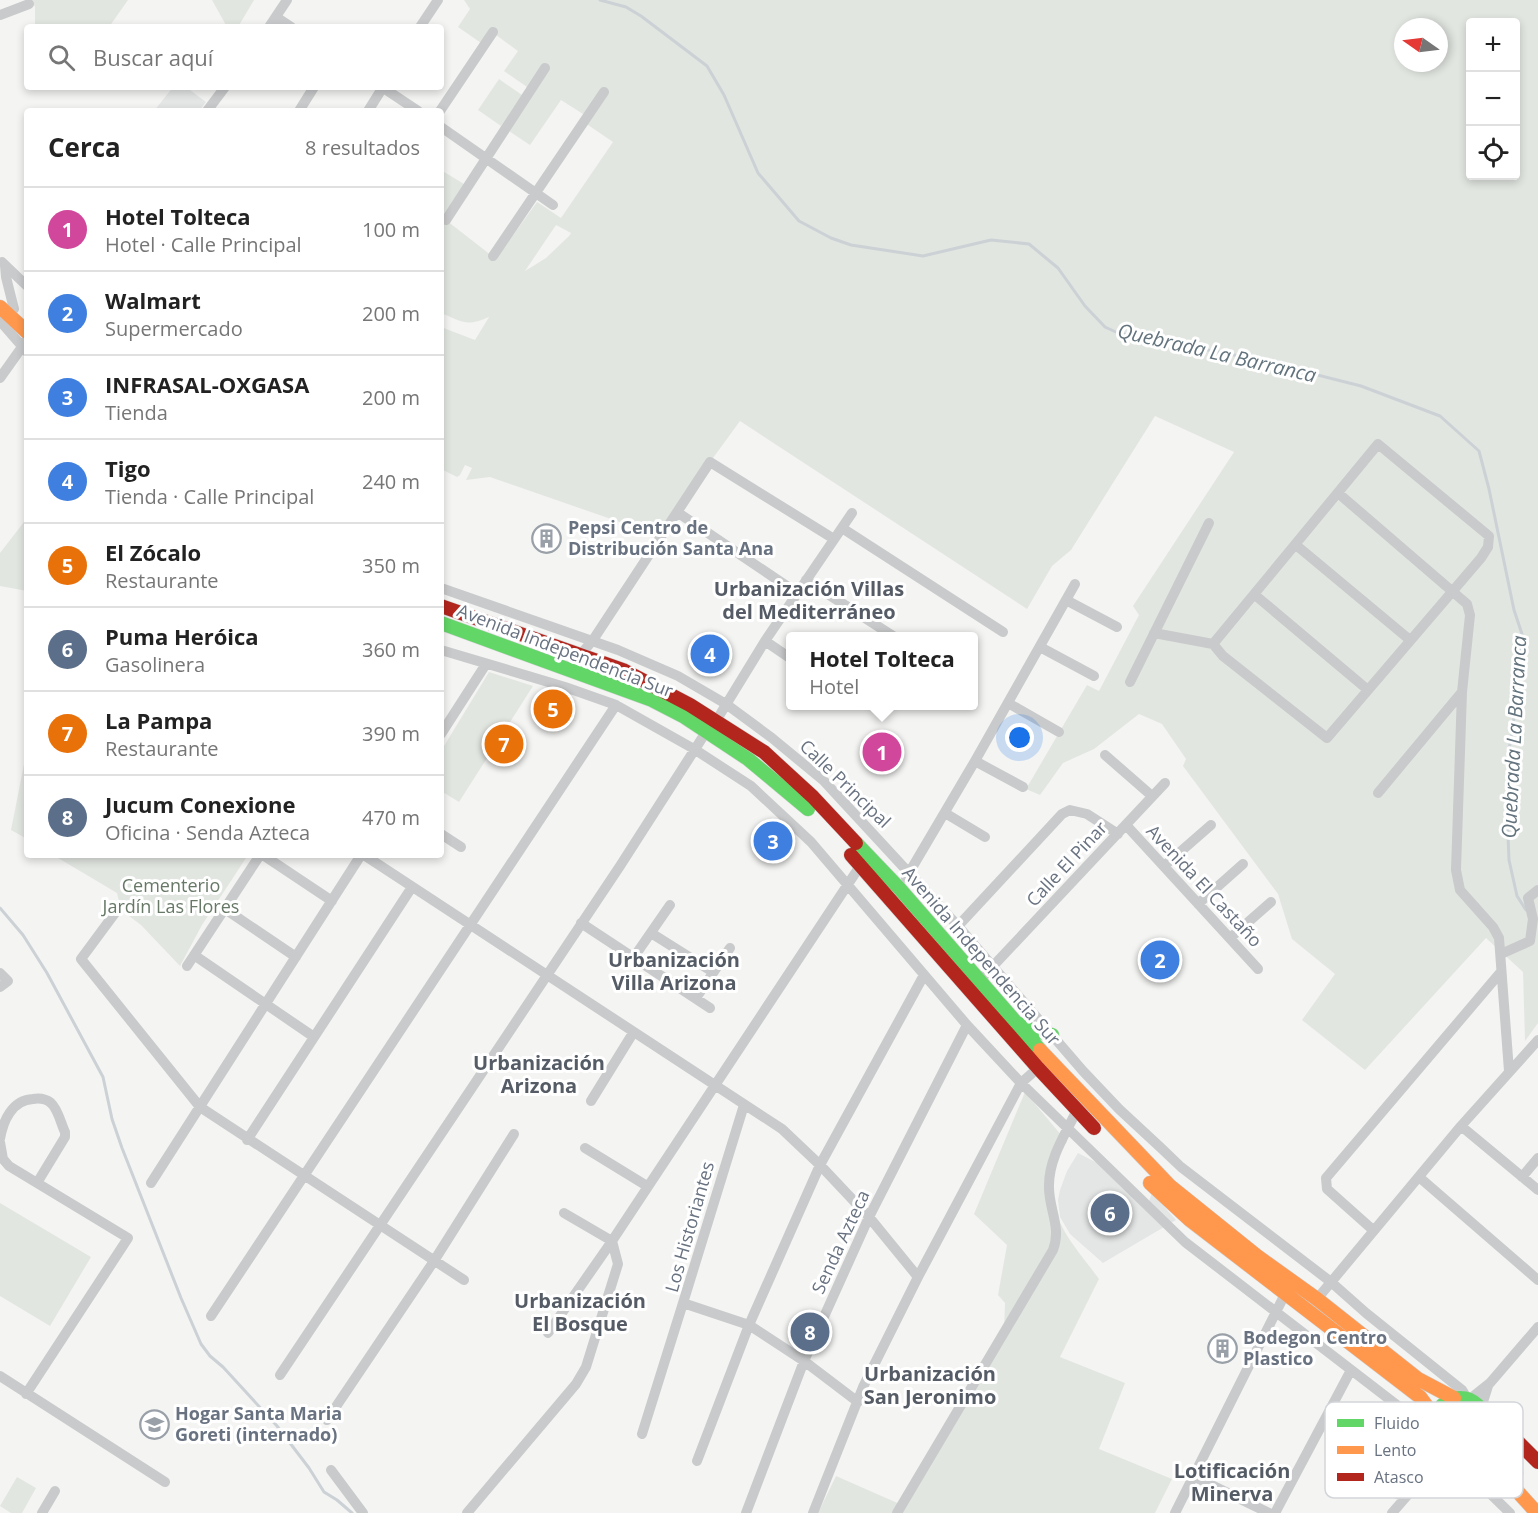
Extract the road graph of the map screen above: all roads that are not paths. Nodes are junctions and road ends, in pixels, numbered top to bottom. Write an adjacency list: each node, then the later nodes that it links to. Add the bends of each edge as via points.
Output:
1 (287, 0): 5 (street)
2 (438, 0): 8 (street)
3 (29, 4): 4 (street)
4 (0, 15)
5 (276, 17): 6 (street); 7 (street)
6 (270, 24)
7 (286, 24)
8 (422, 24)
9 (493, 32): 20 (street)
10 (545, 68): 22 (street)
11 (223, 90): 16 (street)
12 (312, 90): 17 (street)
13 (380, 90): 18 (street)
14 (386, 90): 19 (street)
15 (604, 92): 23 (street)
16 (209, 108)
17 (301, 108)
18 (370, 108)
19 (414, 108)
20 (442, 108)
21 (444, 129): 22 (street)
22 (486, 159): 23 (street); 25 (street)
23 (537, 194): 24 (street); 26 (street)
24 (553, 205)
25 (446, 220)
26 (493, 256)
27 (3, 262): 28 (street); 31 (street)
28 (24, 283)
29 (0, 295): 31 (main road)
30 (0, 307): 34 (main road)
31 (14, 309): 32 (main road)
32 (24, 317)
33 (0, 321): 35 (street)
34 (24, 330)
35 (24, 346)
36 (24, 348): 37 (street)
37 (0, 378)
38 (1338, 493): 44 (street); 48 (street); 48 (street, via 1378,444 1489,536 1481,558)
39 (677, 513): 43 (street, via 710,462); 49 (street); 58 (street)
40 (852, 513): 42 (street)
41 (1209, 524): 57 (street)
42 (842, 528): 43 (street); 56 (street)
43 (834, 539): 45 (street)
44 (1296, 545): 50 (street); 59 (street)
45 (806, 580): 49 (street); 55 (street)
46 (1075, 584): 51 (street)
47 (444, 589): 58 (street, Calle Principal)
48 (1453, 590): 59 (street); 70 (street, via 1467,604 1470,615)
49 (797, 593): 60 (street)
50 (1255, 595): 61 (street); 69 (street)
51 (1066, 600): 54 (street); 62 (street)
52 (444, 607): 64 (main road, Avenida Independencia Sur)
53 (444, 624): 76 (main road, Avenida Independencia Sur, via 652,700)
54 (1117, 627)
55 (887, 632)
56 (1003, 632)
57 (1154, 633): 61 (street); 68 (street)
58 (593, 640): 64 (street); 72 (street, Calle Principal, via 678,676)
59 (1410, 640): 69 (street)
60 (765, 641): 65 (street); 72 (street)
61 (1213, 644): 69 (street, via 1324,738 1330,737)
62 (1040, 647): 67 (street); 71 (street)
63 (444, 651): 66 (street)
64 (581, 654): 74 (main road, Avenida Independencia Sur, via 641,678)
65 (786, 655)
66 (486, 664): 73 (street); 75 (street)
67 (1094, 676)
68 (1130, 682)
69 (1368, 690)
70 (1462, 692): 83 (street); 116 (street, via 1457,882 1494,927)
71 (1008, 703): 77 (street); 80 (street)
72 (726, 704): 74 (street); 99 (street, Calle Principal, via 824,782)
73 (616, 705): 78 (street); 111 (street)
74 (716, 721): 102 (main road, Avenida Independencia Sur, via 764,752 813,797)
75 (444, 729)
76 (706, 732): 78 (street); 97 (main road, Avenida Independencia Sur, via 748,759 805,805)
77 (1059, 732)
78 (694, 749): 100 (street, via 751,786 811,842); 110 (street)
79 (1105, 755): 84 (street)
80 (975, 760): 82 (street); 85 (street)
81 (1166, 783): 84 (street, Calle El Pinar)
82 (1023, 786)
83 (1378, 793)
84 (1152, 796): 86 (street, Calle El Pinar)
85 (945, 813): 90 (street); 99 (street)
86 (1126, 825): 88 (street, Calle El Pinar); 98 (street, Avenida El Castaño)
87 (1211, 825): 98 (street)
88 (1118, 834): 112 (street, via 1088,814 1070,810 1062,814); 121 (street, Calle El Pinar)
89 (444, 836): 91 (street)
90 (985, 837)
91 (461, 847)
92 (260, 858): 108 (street)
93 (267, 858): 104 (street)
94 (361, 858): 104 (street)
95 (368, 858): 101 (street)
96 (1243, 864): 106 (street)
97 (860, 866): 100 (street); 139 (main road, Avenida Independencia Sur)
98 (1164, 866): 106 (street, Avenida El Castaño)
99 (912, 868): 102 (street); 112 (street, Calle Principal)
100 (846, 885): 126 (street); 142 (street)
101 (412, 887): 111 (street); 137 (street)
102 (899, 888): 128 (main road, Avenida Independencia Sur)
103 (1538, 890): 116 (street, via 1528,898 1533,919 1530,941)
104 (332, 901): 118 (street)
105 (1271, 902): 114 (street)
106 (1198, 904): 114 (street, Avenida El Castaño)
107 (670, 905): 113 (street)
108 (225, 909): 117 (street); 118 (street)
109 (116, 913): 145 (street, via 81,959)
110 (581, 923): 119 (street); 127 (street)
111 (470, 924): 127 (street); 157 (street)
112 (958, 926): 121 (street, Calle Principal)
113 (651, 933): 119 (street); 123 (street)
114 (1230, 938): 122 (street, Avenida El Castaño)
115 (730, 948): 123 (street)
116 (1501, 954): 125 (street)
117 (194, 955): 120 (street); 131 (street)
118 (296, 957): 131 (street)
119 (634, 957): 130 (street)
120 (187, 966)
121 (994, 967): 128 (street, Calle El Pinar); 136 (street, Calle Principal)
122 (1258, 969)
123 (713, 972): 130 (street)
124 (0, 973): 129 (street, via 8,981)
125 (1500, 973): 140 (street); 169 (street, via 1326,1178 1327,1189)
126 (924, 975): 134 (street); 156 (street)
127 (546, 976): 135 (street); 168 (street)
128 (979, 981): 133 (main road, Avenida Independencia Sur)
129 (0, 987)
130 (696, 999): 132 (street)
131 (266, 1004): 137 (street); 145 (street)
132 (710, 1008)
133 (1012, 1020): 136 (main road); 177 (main road, Avenida Independencia Sur, via 1170,1186)
134 (967, 1025): 141 (street); 167 (street, Senda Azteca)
135 (633, 1033): 142 (street); 143 (street)
136 (1052, 1035): 175 (street, Calle Principal, via 1119,1109 1180,1167)
137 (314, 1037): 152 (street)
138 (1538, 1040): 140 (street)
139 (1038, 1068): 141 (street); 146 (main road, Avenida Independencia Sur)
140 (1509, 1071): 147 (street)
141 (1021, 1083): 148 (street); 172 (street)
142 (714, 1085): 144 (street); 162 (street)
143 (591, 1101)
144 (744, 1105): 156 (street, via 782,1129); 178 (street, Los Historiantes)
145 (200, 1107): 152 (street); 161 (street)
146 (1077, 1110): 148 (street); 150 (main road, Avenida Independencia Sur)
147 (1461, 1126): 158 (street); 159 (street)
148 (1068, 1128): 166 (street); 216 (street, via 1057,1150 1049,1185 1058,1230 1053,1250)
149 (514, 1134): 171 (street)
150 (1101, 1134)
151 (0, 1140): 160 (street, via 6,1163); 160 (street, via 8,1114 18,1104 35,1098 52,1104 65,1132)
152 (247, 1140): 157 (street)
153 (585, 1148): 162 (street)
154 (1115, 1148): 164 (main road)
155 (1538, 1158): 159 (street)
156 (819, 1165): 167 (street); 181 (street)
157 (305, 1176): 168 (street); 180 (street)
158 (1419, 1177): 169 (street); 174 (street)
159 (1522, 1177): 163 (street)
160 (37, 1183): 188 (street, via 128,1238)
161 (151, 1183)
162 (647, 1186): 170 (street)
163 (1538, 1190)
164 (1171, 1203): 166 (street); 176 (main road)
165 (564, 1214): 170 (street)
166 (1156, 1214): 179 (street, via 1185,1242)
167 (869, 1217): 172 (street); 184 (street, Senda Azteca)
168 (381, 1226): 171 (street); 186 (street)
169 (1373, 1230): 175 (street)
170 (612, 1241): 183 (street); 213 (street, via 618,1264 581,1377)
171 (434, 1261): 173 (street); 197 (street)
172 (918, 1277): 189 (street)
173 (464, 1280)
174 (1538, 1280)
175 (1331, 1282): 177 (street); 194 (street, Calle Principal, via 1462,1390)
176 (1286, 1294): 179 (street); 192 (main road)
177 (1317, 1299): 193 (main road, Avenida Independencia Sur, via 1418,1379)
178 (683, 1304): 181 (street, Los Historiantes); 198 (street)
179 (1276, 1311): 185 (street); 203 (street)
180 (211, 1316)
181 (749, 1325): 184 (street, Los Historiantes); 200 (street)
182 (1538, 1327): 195 (street)
183 (548, 1334)
184 (804, 1361): 189 (street, Los Historiantes); 214 (street, Senda Azteca)
185 (1351, 1370): 190 (street); 191 (street)
186 (280, 1375)
187 (0, 1376): 188 (street)
188 (26, 1394): 205 (street)
189 (858, 1402): 215 (street)
190 (1334, 1402)
191 (1393, 1402)
192 (1424, 1402)
193 (1463, 1402)
194 (1470, 1402)
195 (1477, 1402)
196 (1325, 1419): 219 (street)
197 (327, 1420)
198 (642, 1434)
199 (1523, 1447): 201 (main road, Avenida Independencia Sur)
200 (697, 1461)
201 (1538, 1462)
202 (331, 1470): 212 (street)
203 (1193, 1476): 217 (street); 218 (street)
204 (1523, 1481): 210 (main road)
205 (165, 1482)
206 (55, 1491): 211 (street)
207 (1403, 1498): 220 (street)
208 (1495, 1498): 221 (street)
209 (1523, 1498): 222 (main road)
210 (1538, 1498)
211 (42, 1513)
212 (363, 1513)
213 (467, 1513)
214 (746, 1513)
215 (813, 1513)
216 (897, 1513)
217 (1175, 1513)
218 (1269, 1513)
219 (1275, 1513)
220 (1392, 1513)
221 (1510, 1513)
222 (1537, 1513)

